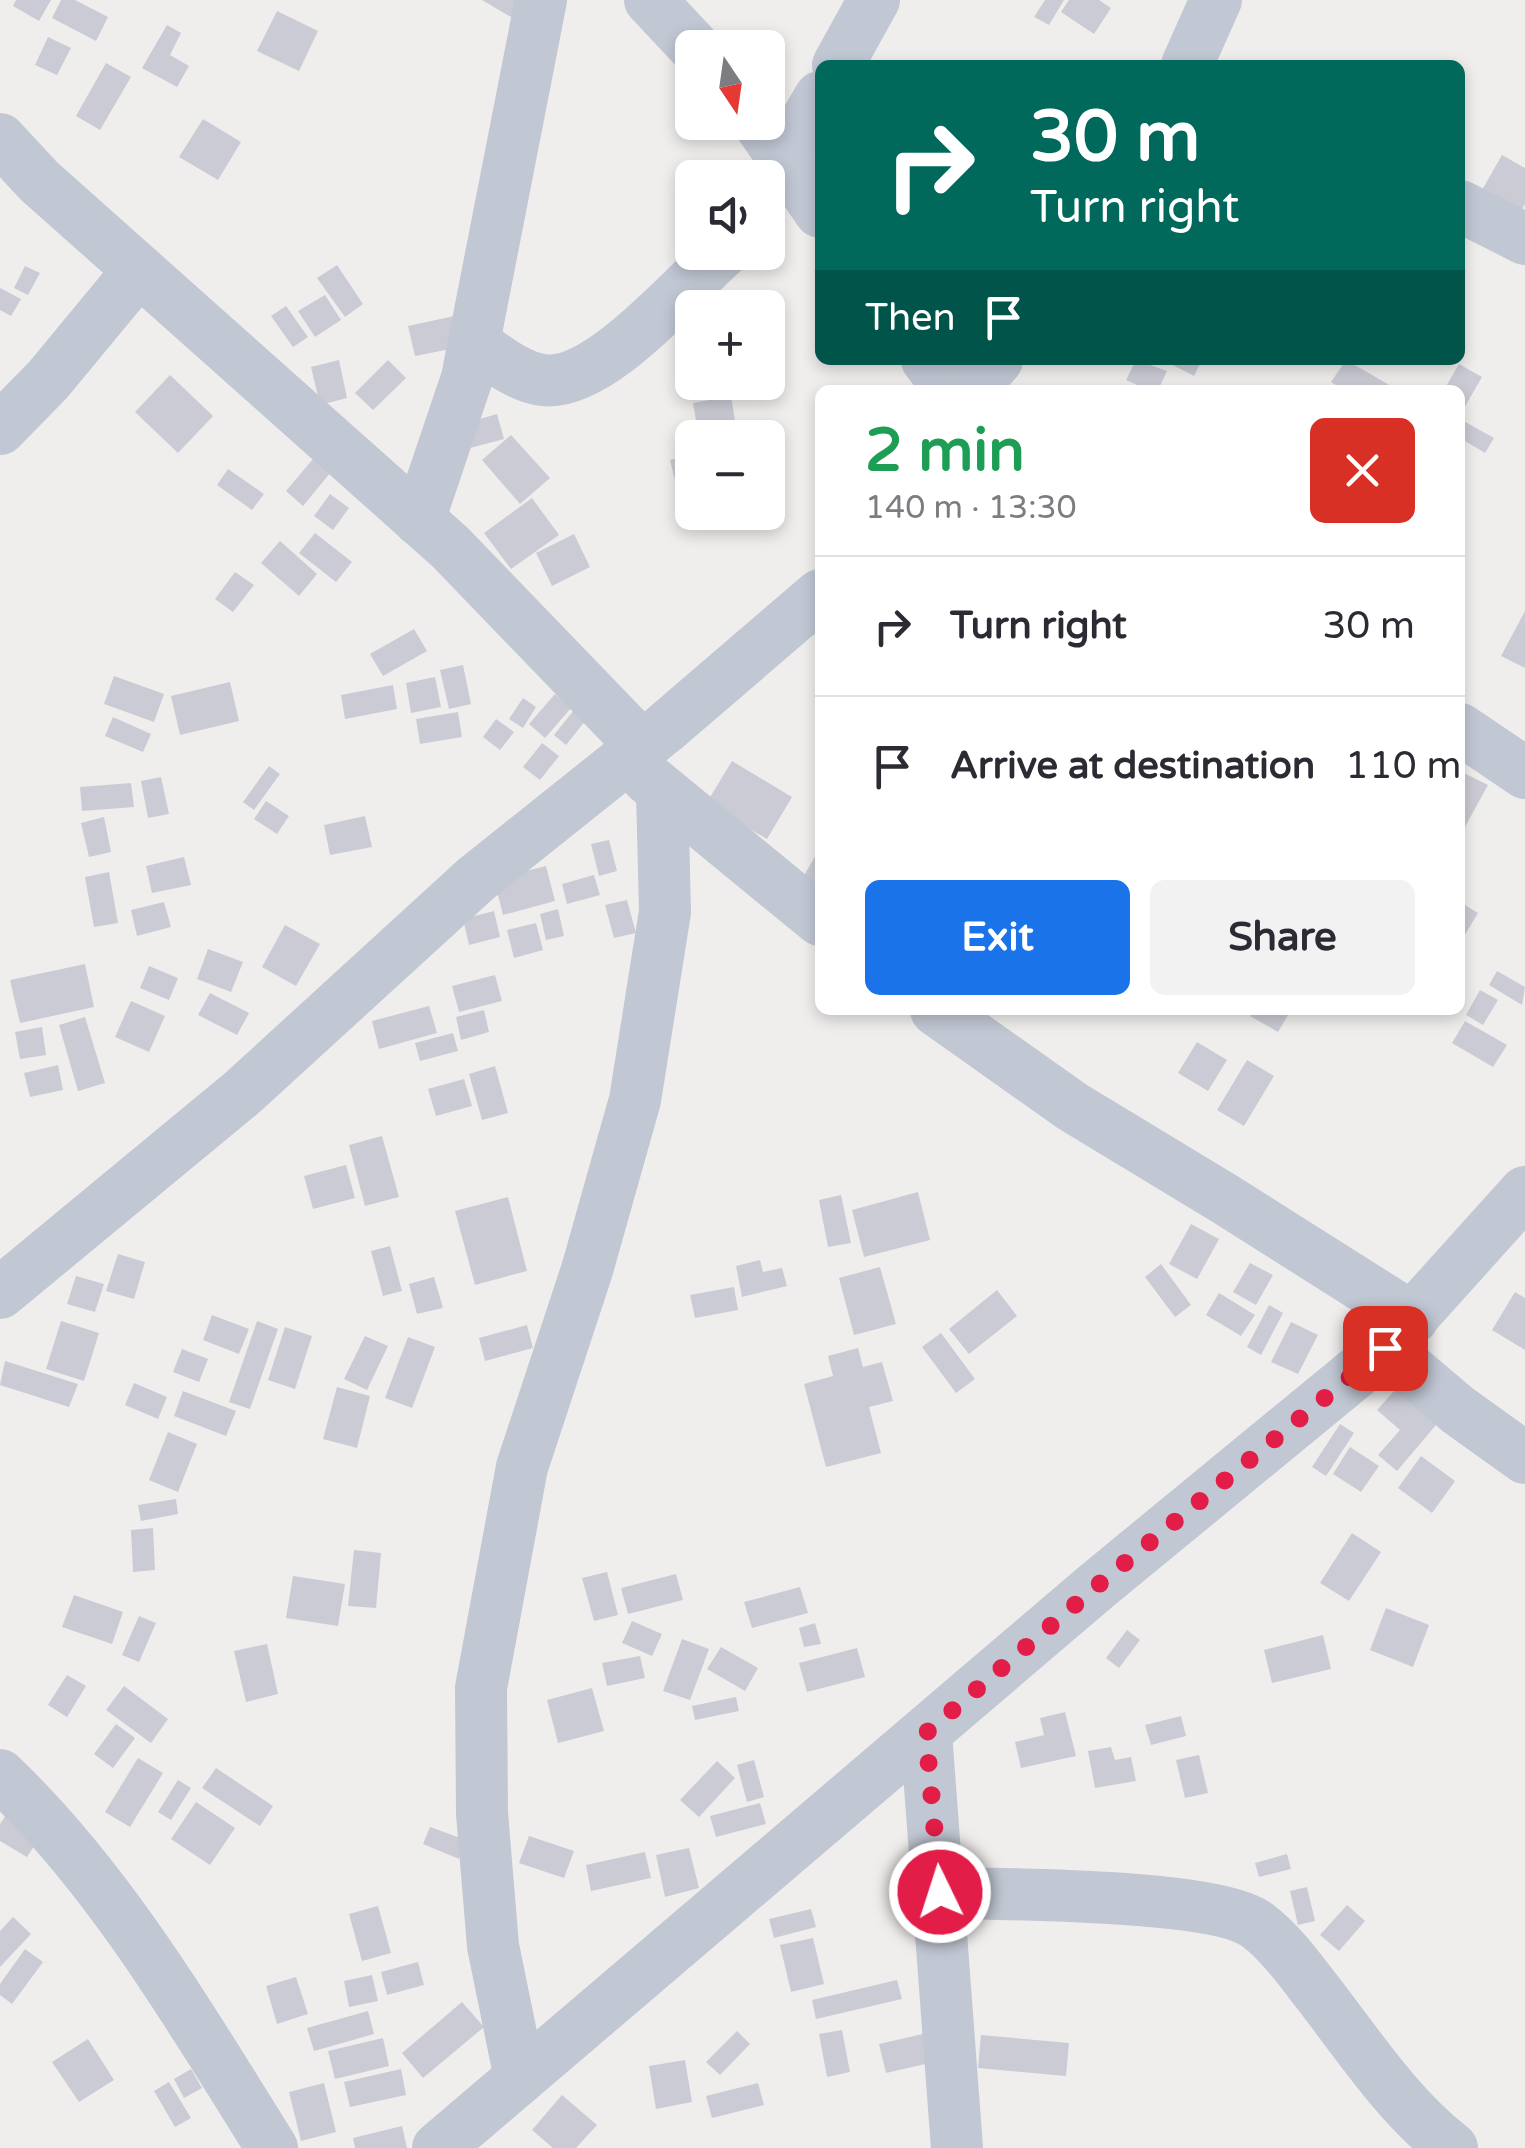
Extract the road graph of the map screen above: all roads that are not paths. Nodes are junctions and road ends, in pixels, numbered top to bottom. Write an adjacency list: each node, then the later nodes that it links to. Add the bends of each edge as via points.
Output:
1 (541, 0): 15 (street)
2 (650, 0): 5 (street)
3 (874, 0): 6 (street)
4 (1216, 0): 7 (street)
5 (678, 30)
6 (841, 60)
7 (1198, 60)
8 (815, 108): 10 (street)
9 (0, 139): 13 (street)
10 (785, 176)
11 (1465, 209): 12 (street)
12 (1525, 239)
13 (139, 270): 18 (street); 19 (street)
14 (703, 270): 15 (street, via 618,351 578,377 543,380 510,368)
15 (474, 343): 19 (street)
16 (993, 365): 17 (street)
17 (975, 385)
18 (0, 429)
19 (419, 520): 22 (street)
20 (815, 599): 22 (street)
21 (1465, 732): 23 (street)
22 (643, 766): 24 (street); 27 (street, via 476,880 243,1092); 33 (street, via 665,912 635,1100 522,1466 481,1688 492,1946)
23 (1525, 773)
24 (815, 916)
25 (943, 1015): 28 (street, via 1073,1107 1226,1199)
26 (1525, 1192): 28 (street)
27 (0, 1293)
28 (1399, 1333): 29 (street, via 1458,1410); 30 (street)
29 (1525, 1458)
30 (926, 1733): 32 (street); 33 (street)
31 (0, 1775): 34 (street, via 120,1915)
32 (940, 1892): 36 (street); 37 (street, via 1160,1904 1254,1923 1293,1961 1422,2125)
33 (520, 2078): 35 (street)
34 (272, 2148)
35 (438, 2148)
36 (957, 2148)
37 (1452, 2148)

